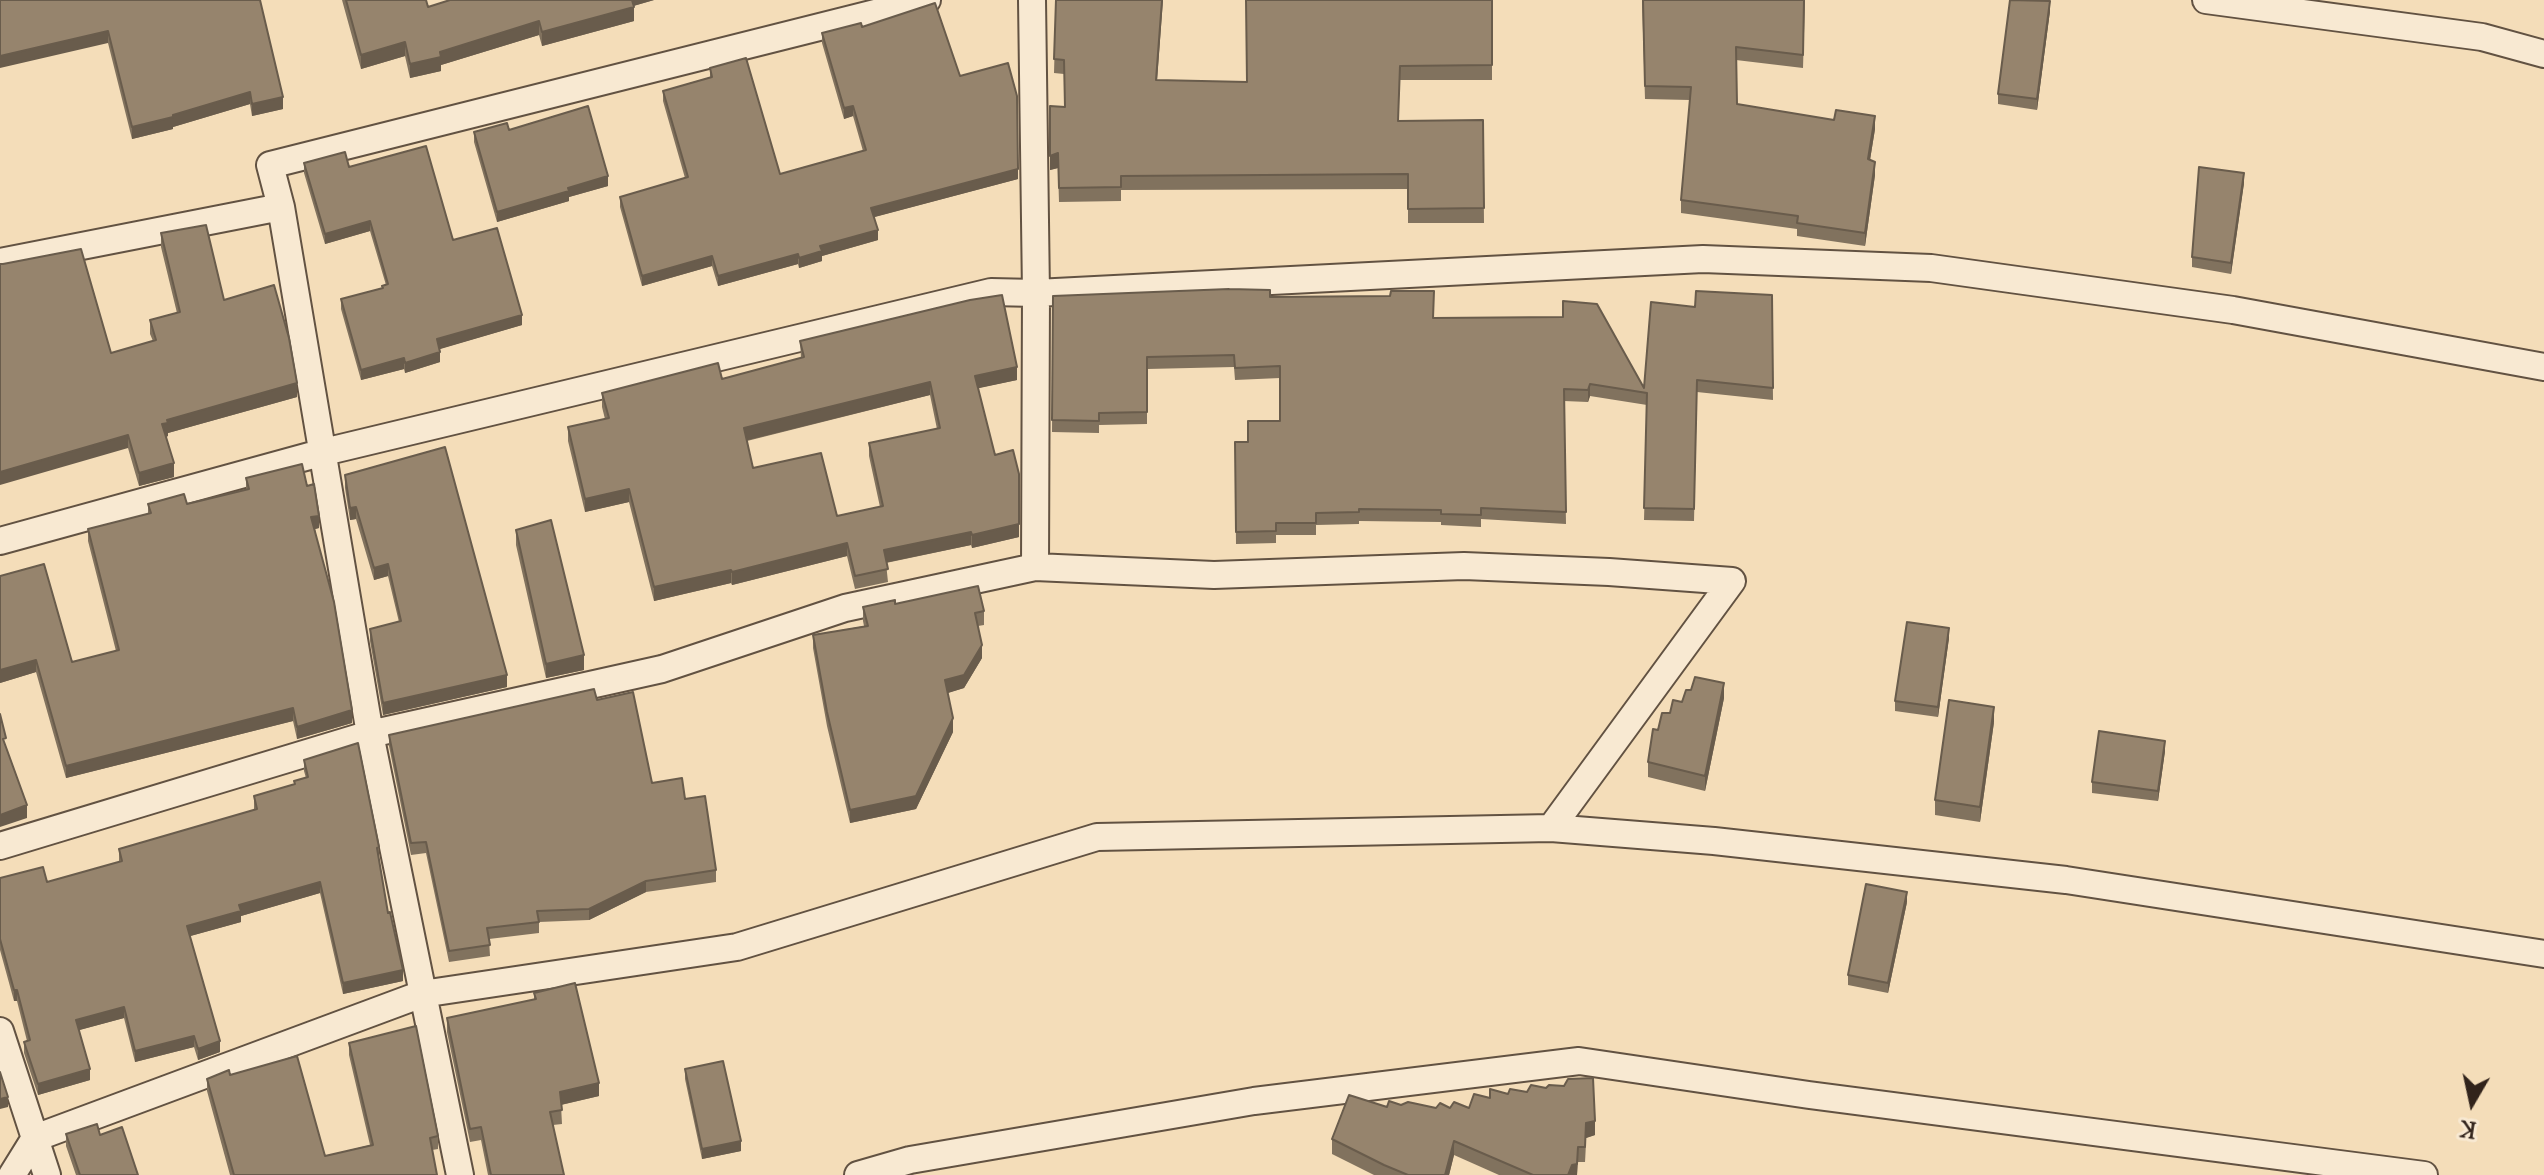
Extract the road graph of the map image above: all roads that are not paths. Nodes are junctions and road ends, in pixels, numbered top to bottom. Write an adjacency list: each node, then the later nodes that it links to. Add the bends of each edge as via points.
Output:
1 (927, 0): 5 (street, via 270,165)
2 (1032, 0): 7 (street)
3 (2206, 0): 4 (street, via 2482,37)
4 (2544, 54)
5 (281, 207): 6 (street); 9 (street)
6 (0, 262)
7 (1036, 293): 8 (street, via 1703,259 1931,268 2233,310); 9 (street, via 991,292); 11 (street)
8 (2544, 367)
9 (324, 452): 10 (street); 12 (street)
10 (0, 541)
11 (1035, 567): 12 (street, via 845,608 662,669); 13 (street, via 1214,575 1464,566 1732,581)
12 (370, 734): 14 (street); 16 (street)
13 (1551, 828): 15 (street, via 2066,880); 16 (street, via 1097,837 737,947)
14 (0, 846)
15 (2544, 954)
16 (422, 994): 18 (street); 21 (street)
17 (0, 1031): 18 (street)
18 (35, 1138): 19 (street); 20 (street)
19 (12, 1175)
20 (47, 1175)
21 (460, 1175)
22 (858, 1175): 23 (street, via 910,1160 1254,1101 1579,1061)
23 (2424, 1175)

